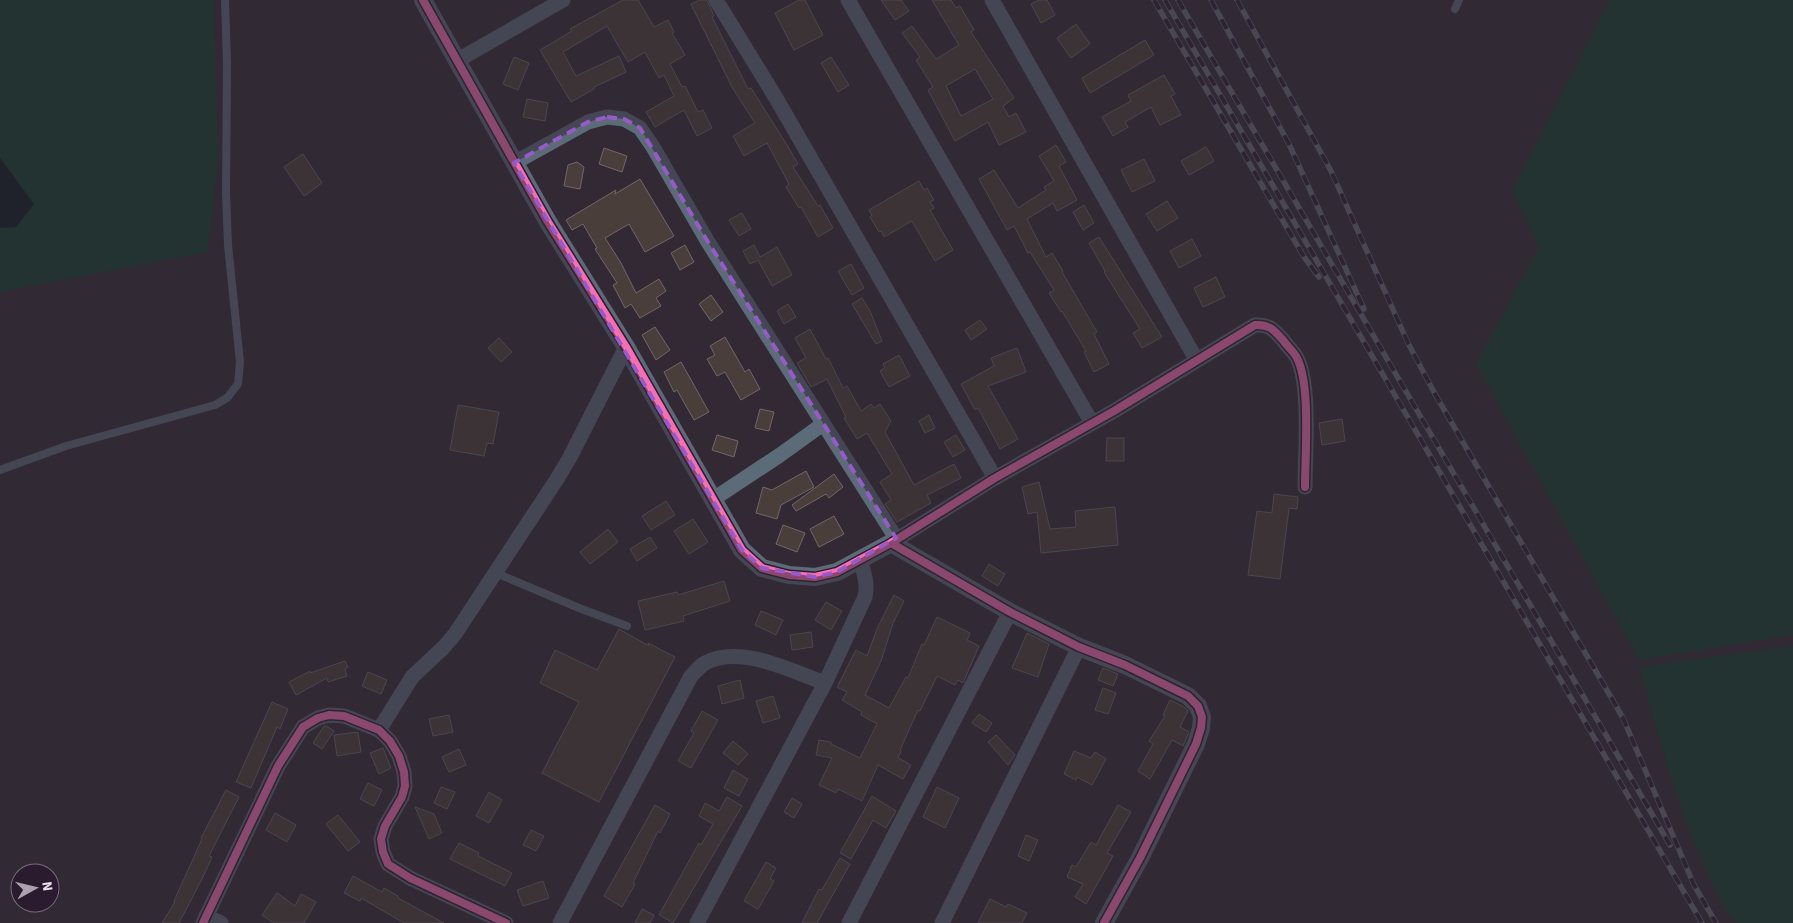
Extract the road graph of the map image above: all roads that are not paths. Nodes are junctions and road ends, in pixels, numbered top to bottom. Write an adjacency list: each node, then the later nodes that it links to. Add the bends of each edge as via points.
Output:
1 (225, 0): 15 (lane, via 226,193 240,362 238,384 228,398 215,405 66,446)
2 (423, 0): 9 (street)
3 (563, 0): 9 (street)
4 (716, 0): 16 (street)
5 (848, 0): 14 (street)
6 (992, 0): 12 (street)
7 (1459, 0): 8 (lane)
8 (1455, 9)
9 (458, 60): 10 (street)
10 (514, 163): 11 (street); 13 (street, via 588,122 607,117 624,119 640,128)
11 (626, 347): 18 (street); 21 (street, via 569,459)
12 (1196, 359): 14 (street); 17 (street, via 1255,325 1265,324 1274,329 1297,357 1302,373 1305,391)
13 (822, 424): 18 (street); 19 (street)
14 (1092, 424): 16 (street)
15 (0, 470)
16 (995, 478): 19 (street)
17 (1305, 487)
18 (712, 500): 20 (street, via 742,550 762,568 815,577 837,572)
19 (893, 540): 20 (street); 22 (street)
20 (860, 560): 25 (street, via 866,578 865,597)
21 (496, 573): 23 (lane); 26 (street, via 455,634 412,677)
22 (1010, 612): 24 (street); 32 (street)
23 (627, 626)
24 (1079, 647): 33 (street); 34 (street, via 1125,664 1188,696 1198,706 1202,717 1196,744)
25 (825, 683): 30 (street, via 739,656 704,663 691,676); 31 (street)
26 (379, 730): 27 (street, via 344,716 329,715 303,727 278,766); 29 (street, via 399,756 405,786 381,839 388,864 410,878)
27 (205, 919): 28 (street)
28 (221, 923)
29 (506, 923)
30 (560, 923)
31 (697, 923)
32 (849, 923)
33 (942, 923)
34 (1104, 923)

